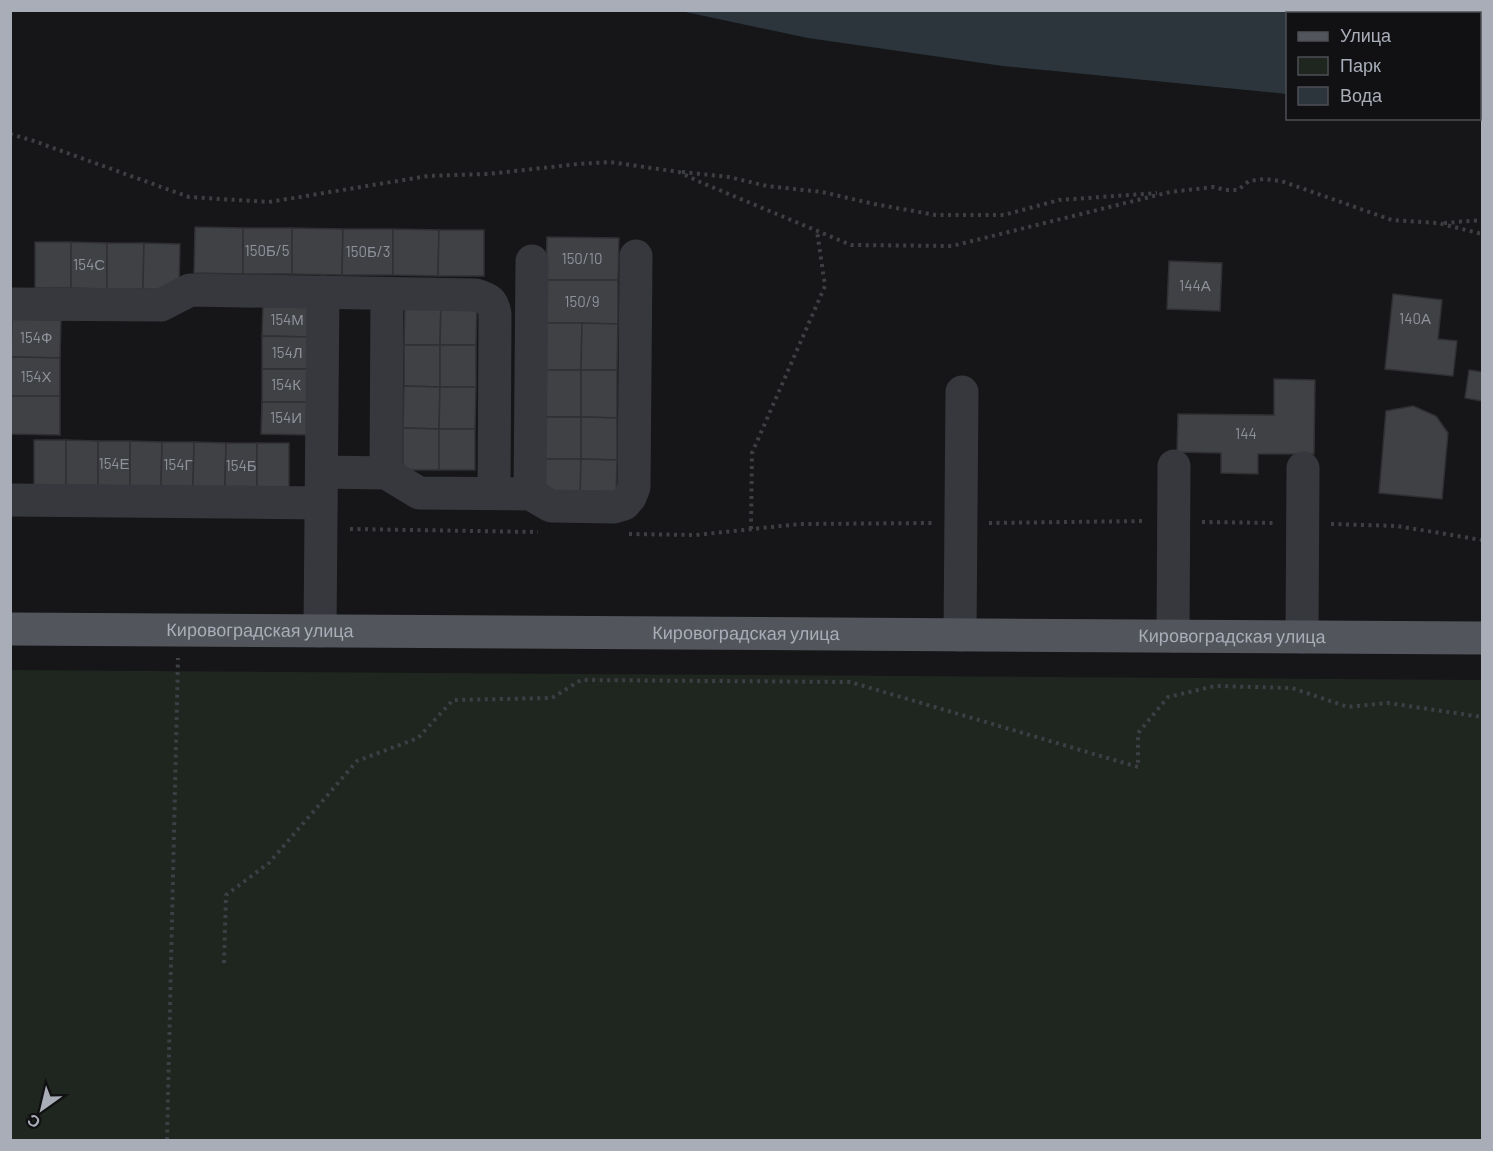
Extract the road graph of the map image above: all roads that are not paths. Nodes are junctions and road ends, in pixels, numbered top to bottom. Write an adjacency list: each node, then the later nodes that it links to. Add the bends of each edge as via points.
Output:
1 (636, 256): 11 (lane, via 634,487 630,497 614,507 551,506)
2 (532, 261): 11 (lane)
3 (323, 292): 4 (lane); 5 (lane, via 190,290 161,306); 13 (lane)
4 (387, 294): 9 (lane); 10 (lane, via 476,295 487,298 494,306)
5 (10, 304)
6 (962, 392): 16 (lane)
7 (1174, 466): 17 (lane)
8 (1303, 468): 18 (lane)
9 (386, 473): 10 (lane, via 419,492); 13 (lane)
10 (494, 493): 11 (lane)
11 (530, 494)
12 (10, 500): 13 (lane)
13 (321, 501): 15 (lane)
14 (10, 629): 15 (main road, Кировоградская улица)
15 (320, 631): 16 (main road, Кировоградская улица)
16 (960, 635): 17 (main road, Кировоградская улица)
17 (1173, 636): 18 (main road, Кировоградская улица)
18 (1302, 637): 19 (main road, Кировоградская улица)
19 (1482, 638)

